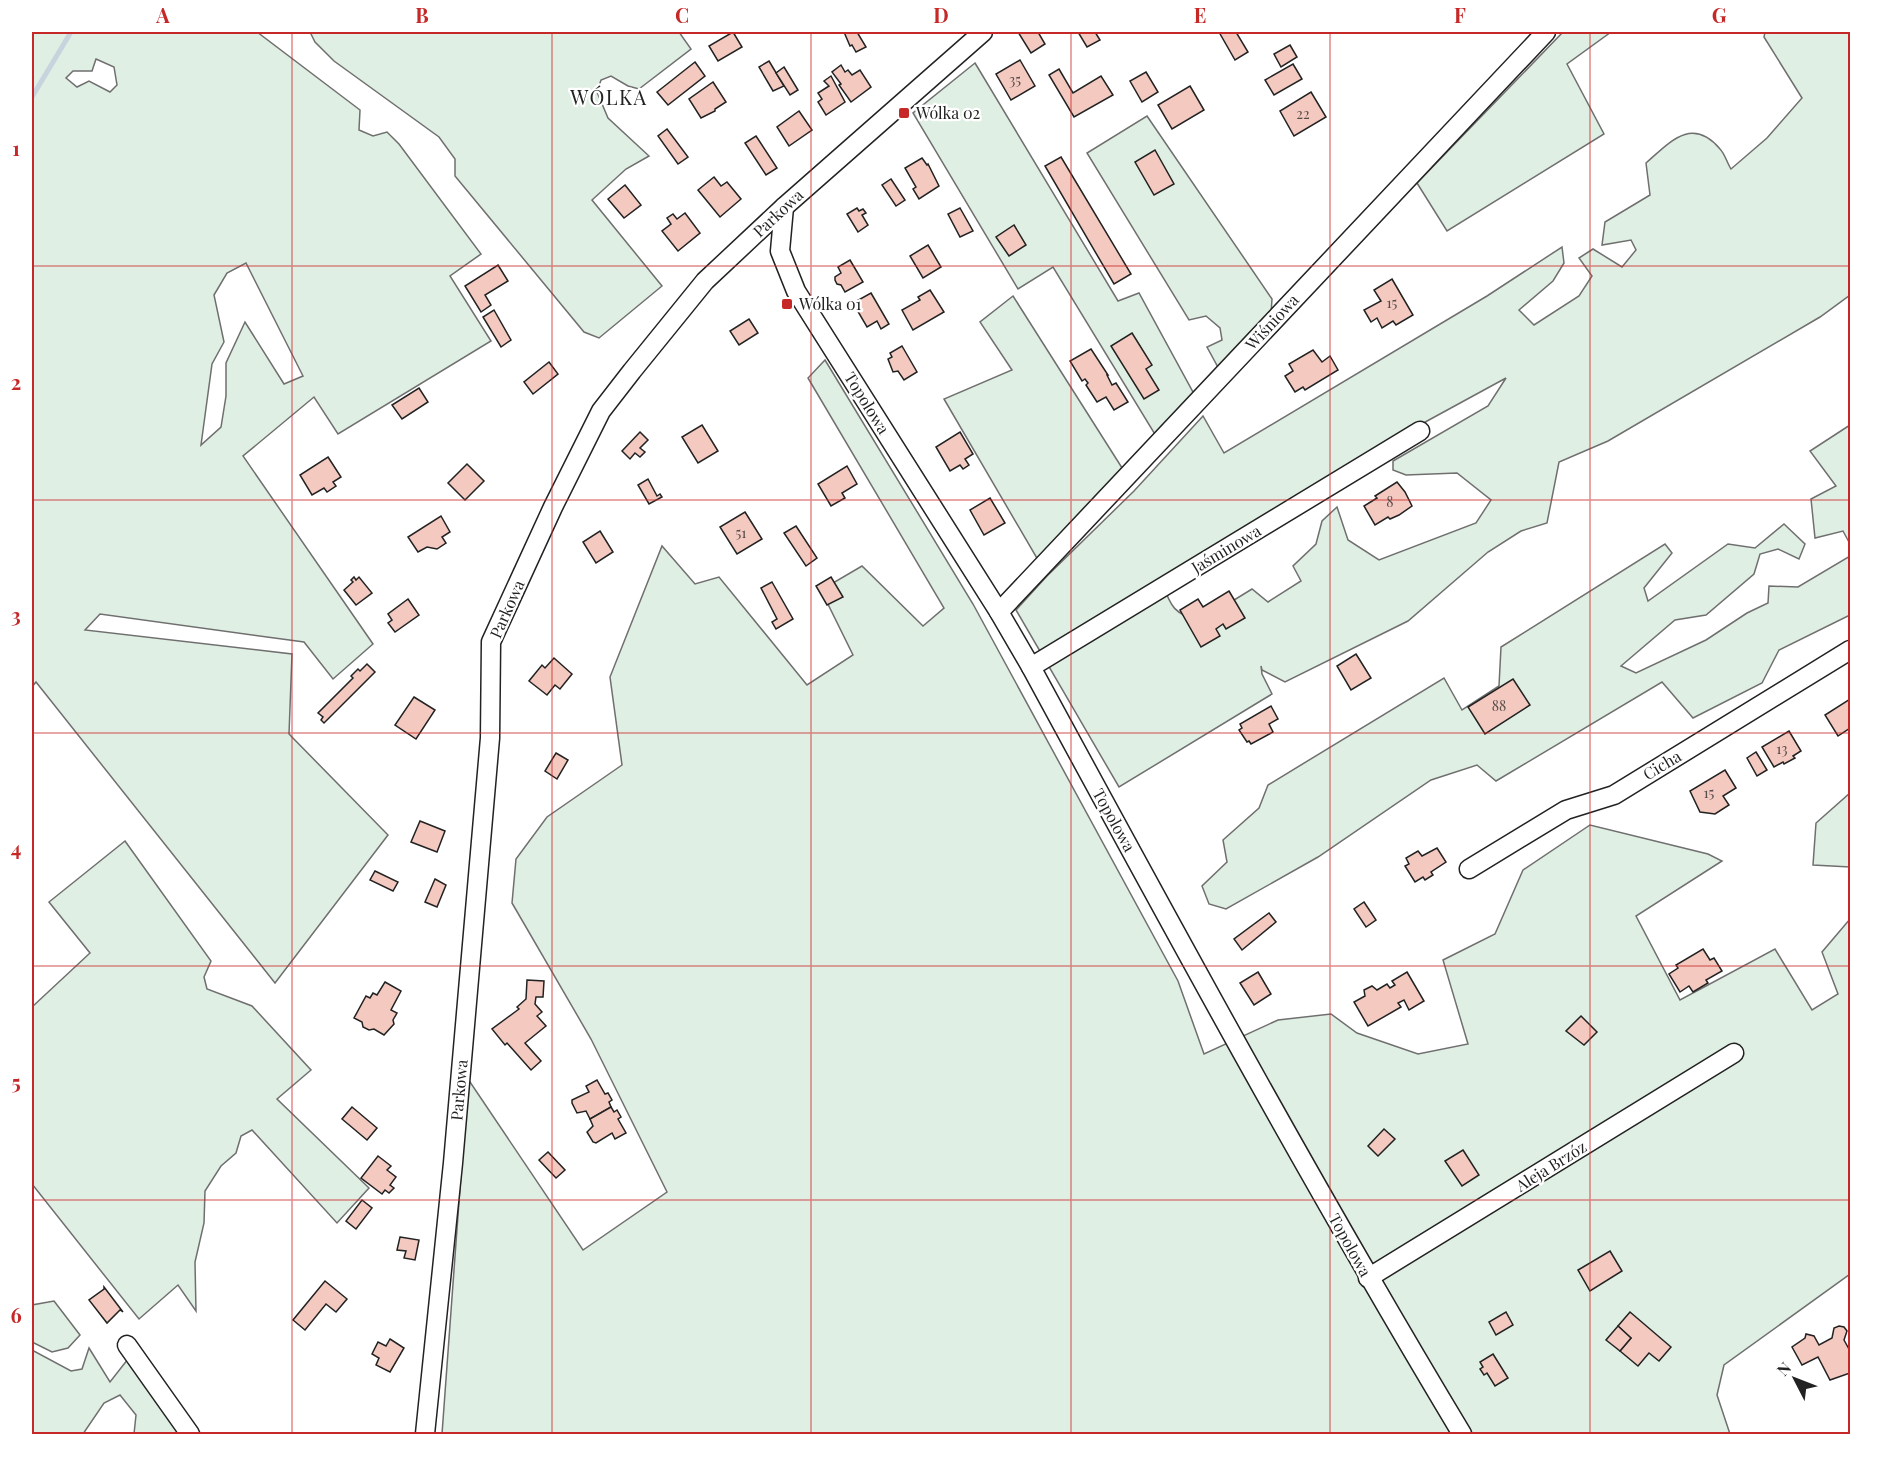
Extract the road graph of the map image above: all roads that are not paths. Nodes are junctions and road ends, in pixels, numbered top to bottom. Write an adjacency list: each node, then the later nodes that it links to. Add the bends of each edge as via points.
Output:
1 (983, 32): 3 (street, Parkowa)
2 (1546, 32): 5 (street, Wiśniowa)
3 (784, 207): 5 (street, Topolowa, via 780,251 796,291); 13 (street, Parkowa, via 705,281 602,411 491,642 489,750)
4 (1420, 431): 7 (street, Jaśminowa)
5 (999, 612): 7 (street, Topolowa)
6 (1851, 650): 8 (street, Cicha, via 1614,795 1566,810)
7 (1031, 668): 10 (street, Topolowa)
8 (1469, 869)
9 (1734, 1053): 10 (street, Aleja Brzóz)
10 (1368, 1278): 14 (street, Topolowa)
11 (127, 1345): 12 (street)
12 (190, 1434)
13 (425, 1434)
14 (1462, 1434)

